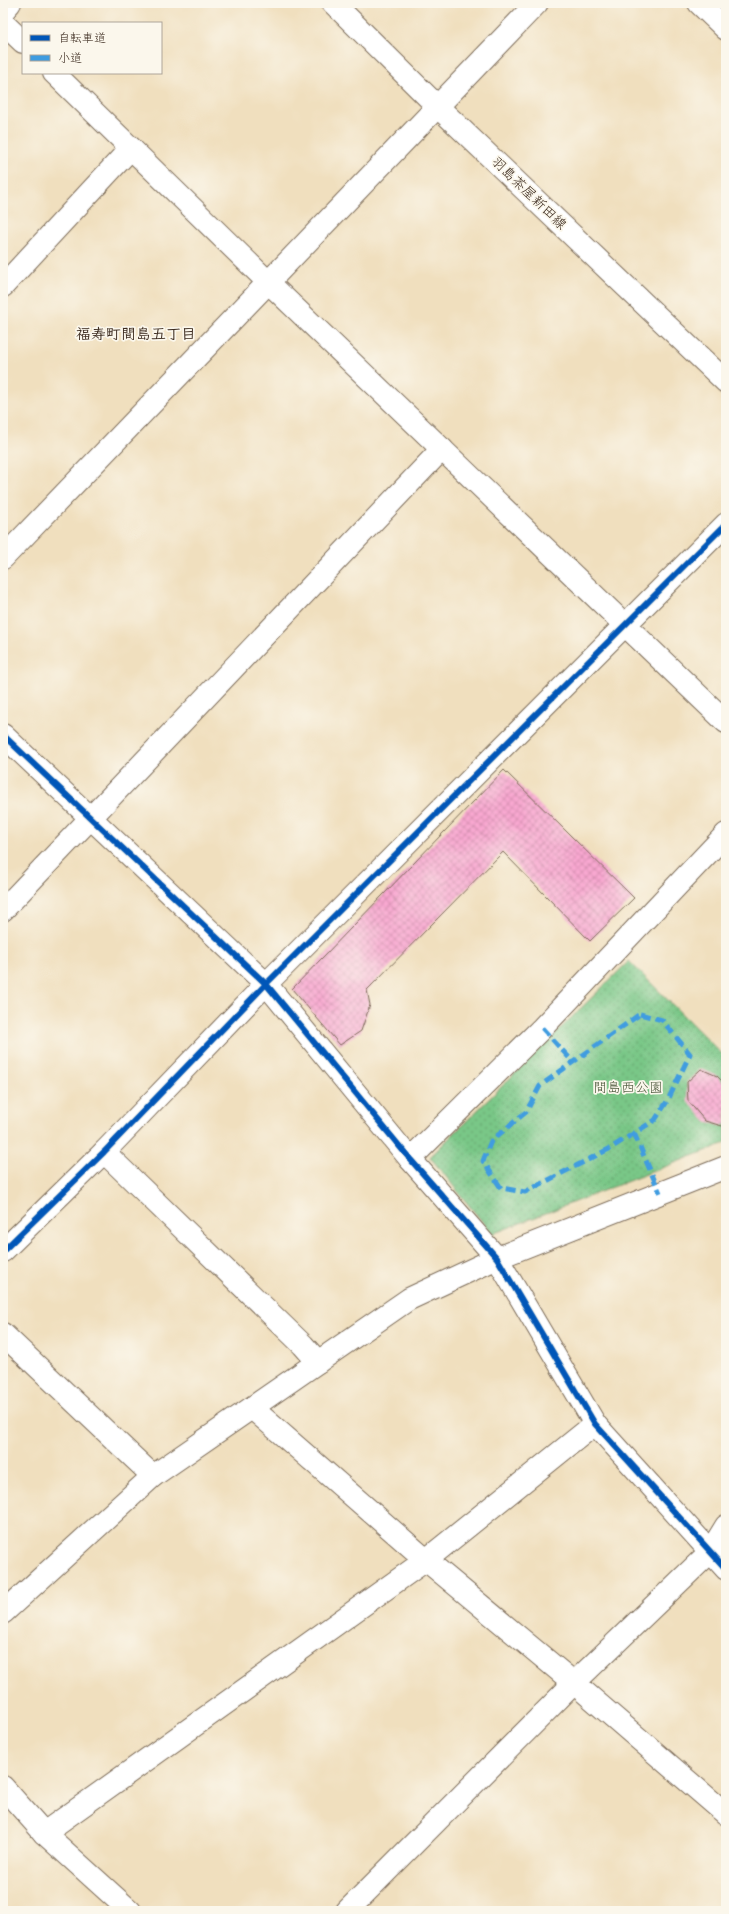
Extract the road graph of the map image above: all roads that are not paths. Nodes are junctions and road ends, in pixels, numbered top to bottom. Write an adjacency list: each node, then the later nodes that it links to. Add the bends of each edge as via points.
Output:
1 (10, 3): 5 (street)
2 (333, 3): 10 (street, 羽島茶屋新田線)
3 (537, 3): 10 (street)
4 (699, 3): 7 (street)
5 (3, 10)
6 (3, 22): 8 (street)
7 (726, 29)
8 (22, 41)
9 (55, 74): 11 (street)
10 (438, 106): 12 (street); 14 (street, 羽島茶屋新田線)
11 (131, 148): 12 (street); 13 (street)
12 (268, 282): 15 (street); 17 (street)
13 (3, 286)
14 (726, 382)
15 (442, 449): 18 (street); 21 (street)
16 (726, 524): 18 (street)
17 (3, 558)
18 (626, 626): 19 (street); 24 (street)
19 (726, 722)
20 (3, 735): 21 (street)
21 (90, 819): 23 (street); 24 (street)
22 (726, 834): 26 (street, via 542,1028)
23 (3, 910)
24 (266, 984): 25 (street); 26 (street)
25 (104, 1152): 28 (street); 31 (street)
26 (410, 1159): 29 (street)
27 (726, 1167): 29 (street)
28 (3, 1251)
29 (497, 1258): 31 (street, via 409,1299); 33 (street)
30 (3, 1334): 34 (street)
31 (318, 1362): 32 (street)
32 (252, 1408): 34 (street); 37 (street)
33 (595, 1424): 36 (street); 37 (street)
34 (154, 1476): 39 (street)
35 (726, 1526): 36 (street)
36 (710, 1552): 38 (street); 40 (street)
37 (426, 1560): 40 (street); 43 (street)
38 (726, 1569)
39 (3, 1613)
40 (574, 1683): 42 (street); 45 (street)
41 (3, 1787): 43 (street)
42 (726, 1814)
43 (44, 1833): 44 (street)
44 (130, 1911)
45 (347, 1911)

